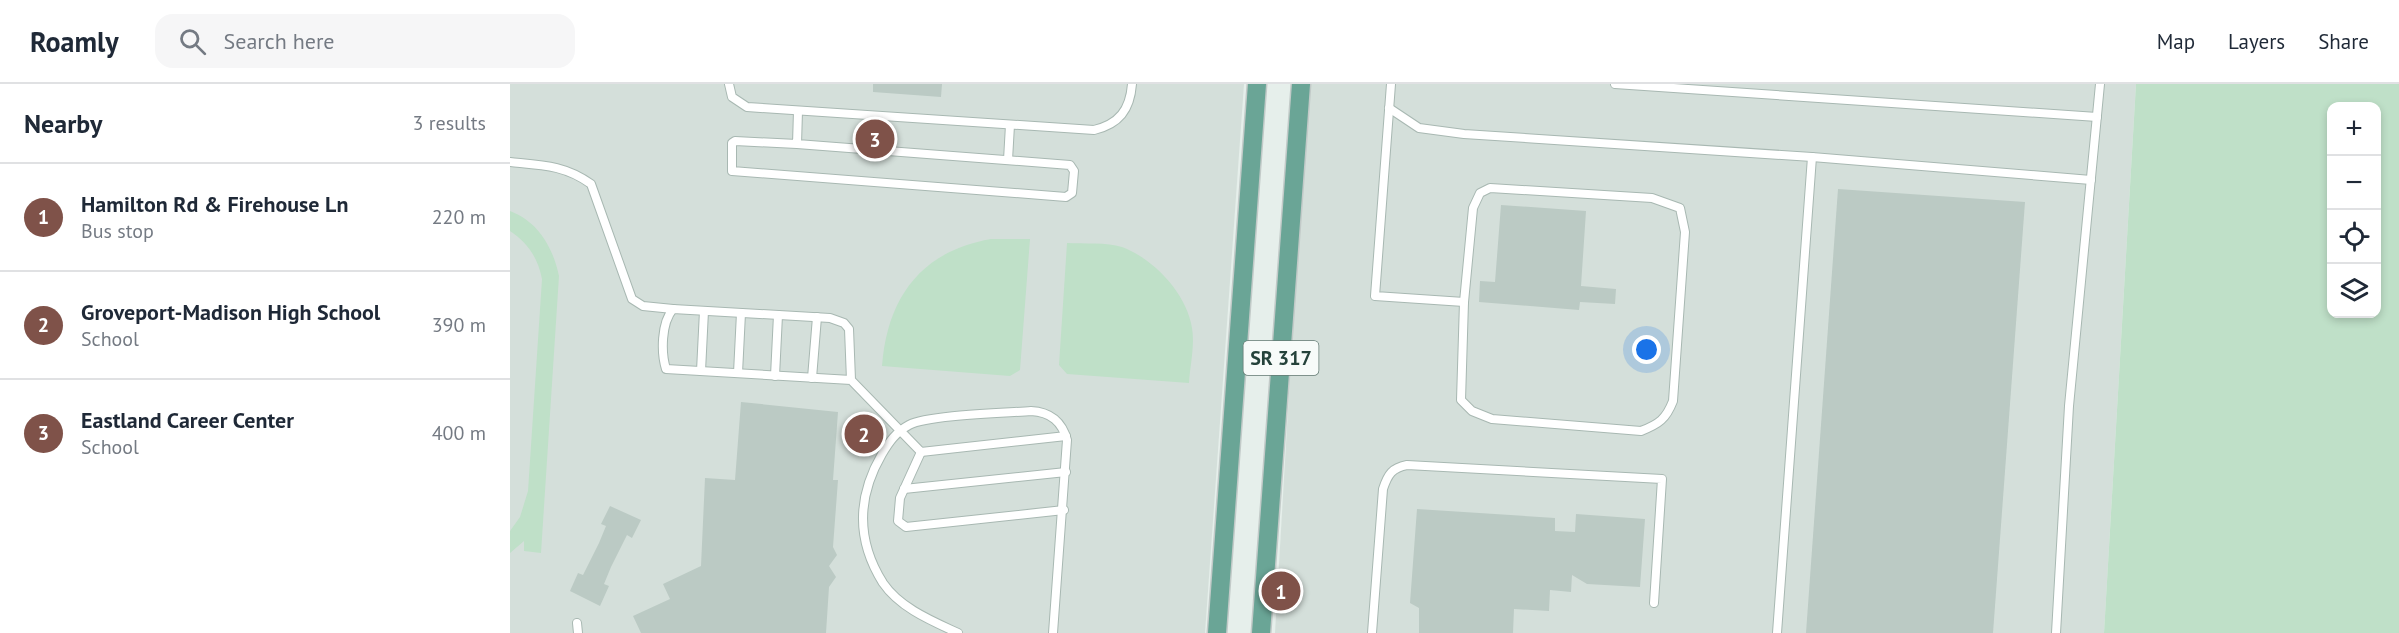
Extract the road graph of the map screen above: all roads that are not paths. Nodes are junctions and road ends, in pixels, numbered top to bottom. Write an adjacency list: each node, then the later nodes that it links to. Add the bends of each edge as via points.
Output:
1 (729, 84): 9 (lane, via 732,98 742,106)
2 (1132, 84): 11 (lane, via 1132,94 1121,118 1109,127 1094,130)
3 (1257, 84): 39 (main road, SR 317)
4 (1301, 84): 40 (main road, SR 317)
5 (1391, 84): 8 (lane)
6 (1615, 84): 10 (lane)
7 (2100, 84): 10 (lane)
8 (1389, 108): 13 (lane, via 1419,128 1464,134); 17 (lane, via 1375,296)
9 (798, 111): 11 (lane); 12 (lane)
10 (2097, 117): 16 (lane)
11 (1010, 125): 14 (lane)
12 (797, 144): 14 (lane); 14 (lane, via 735,141 730,169 1066,197 1072,193 1074,171 1070,165)
13 (1812, 157): 16 (lane); 42 (lane)
14 (1008, 160)
15 (510, 162): 18 (lane, via 559,166 591,184 632,299 643,306)
16 (2091, 180): 43 (lane, via 2069,406)
17 (1464, 302): 17 (lane, via 1473,208 1480,193 1490,188 1652,198 1680,208 1685,232 1673,401 1667,416 1658,424 1641,431 1492,420 1472,411 1461,400 1460,387)
18 (673, 309): 19 (lane); 23 (lane, via 666,321 666,369)
19 (704, 311): 20 (lane); 23 (lane)
20 (741, 313): 21 (lane); 24 (lane)
21 (778, 315): 22 (lane); 25 (lane)
22 (817, 317): 26 (lane); 27 (lane, via 844,323 849,329)
23 (701, 371): 24 (lane)
24 (738, 373): 25 (lane)
25 (775, 376): 26 (lane)
26 (812, 378): 27 (lane)
27 (851, 380): 28 (lane)
28 (901, 430): 29 (lane, via 924,420 1040,411 1056,420); 30 (lane); 37 (lane, via 868,477 862,509 868,552 884,584 911,610)
29 (1066, 436): 30 (lane); 31 (lane)
30 (921, 452): 32 (lane)
31 (1066, 472): 32 (lane); 33 (lane)
32 (903, 489): 33 (lane, via 897,516 906,527)
33 (1064, 510): 38 (lane)
34 (1654, 603): 41 (lane, via 1662,479 1407,465 1395,467 1383,489)
35 (578, 622): 36 (lane)
36 (578, 633)
37 (958, 633)
38 (1053, 633)
39 (1217, 633)
40 (1261, 633)
41 (1372, 633)
42 (1777, 633)
43 (2056, 633)

